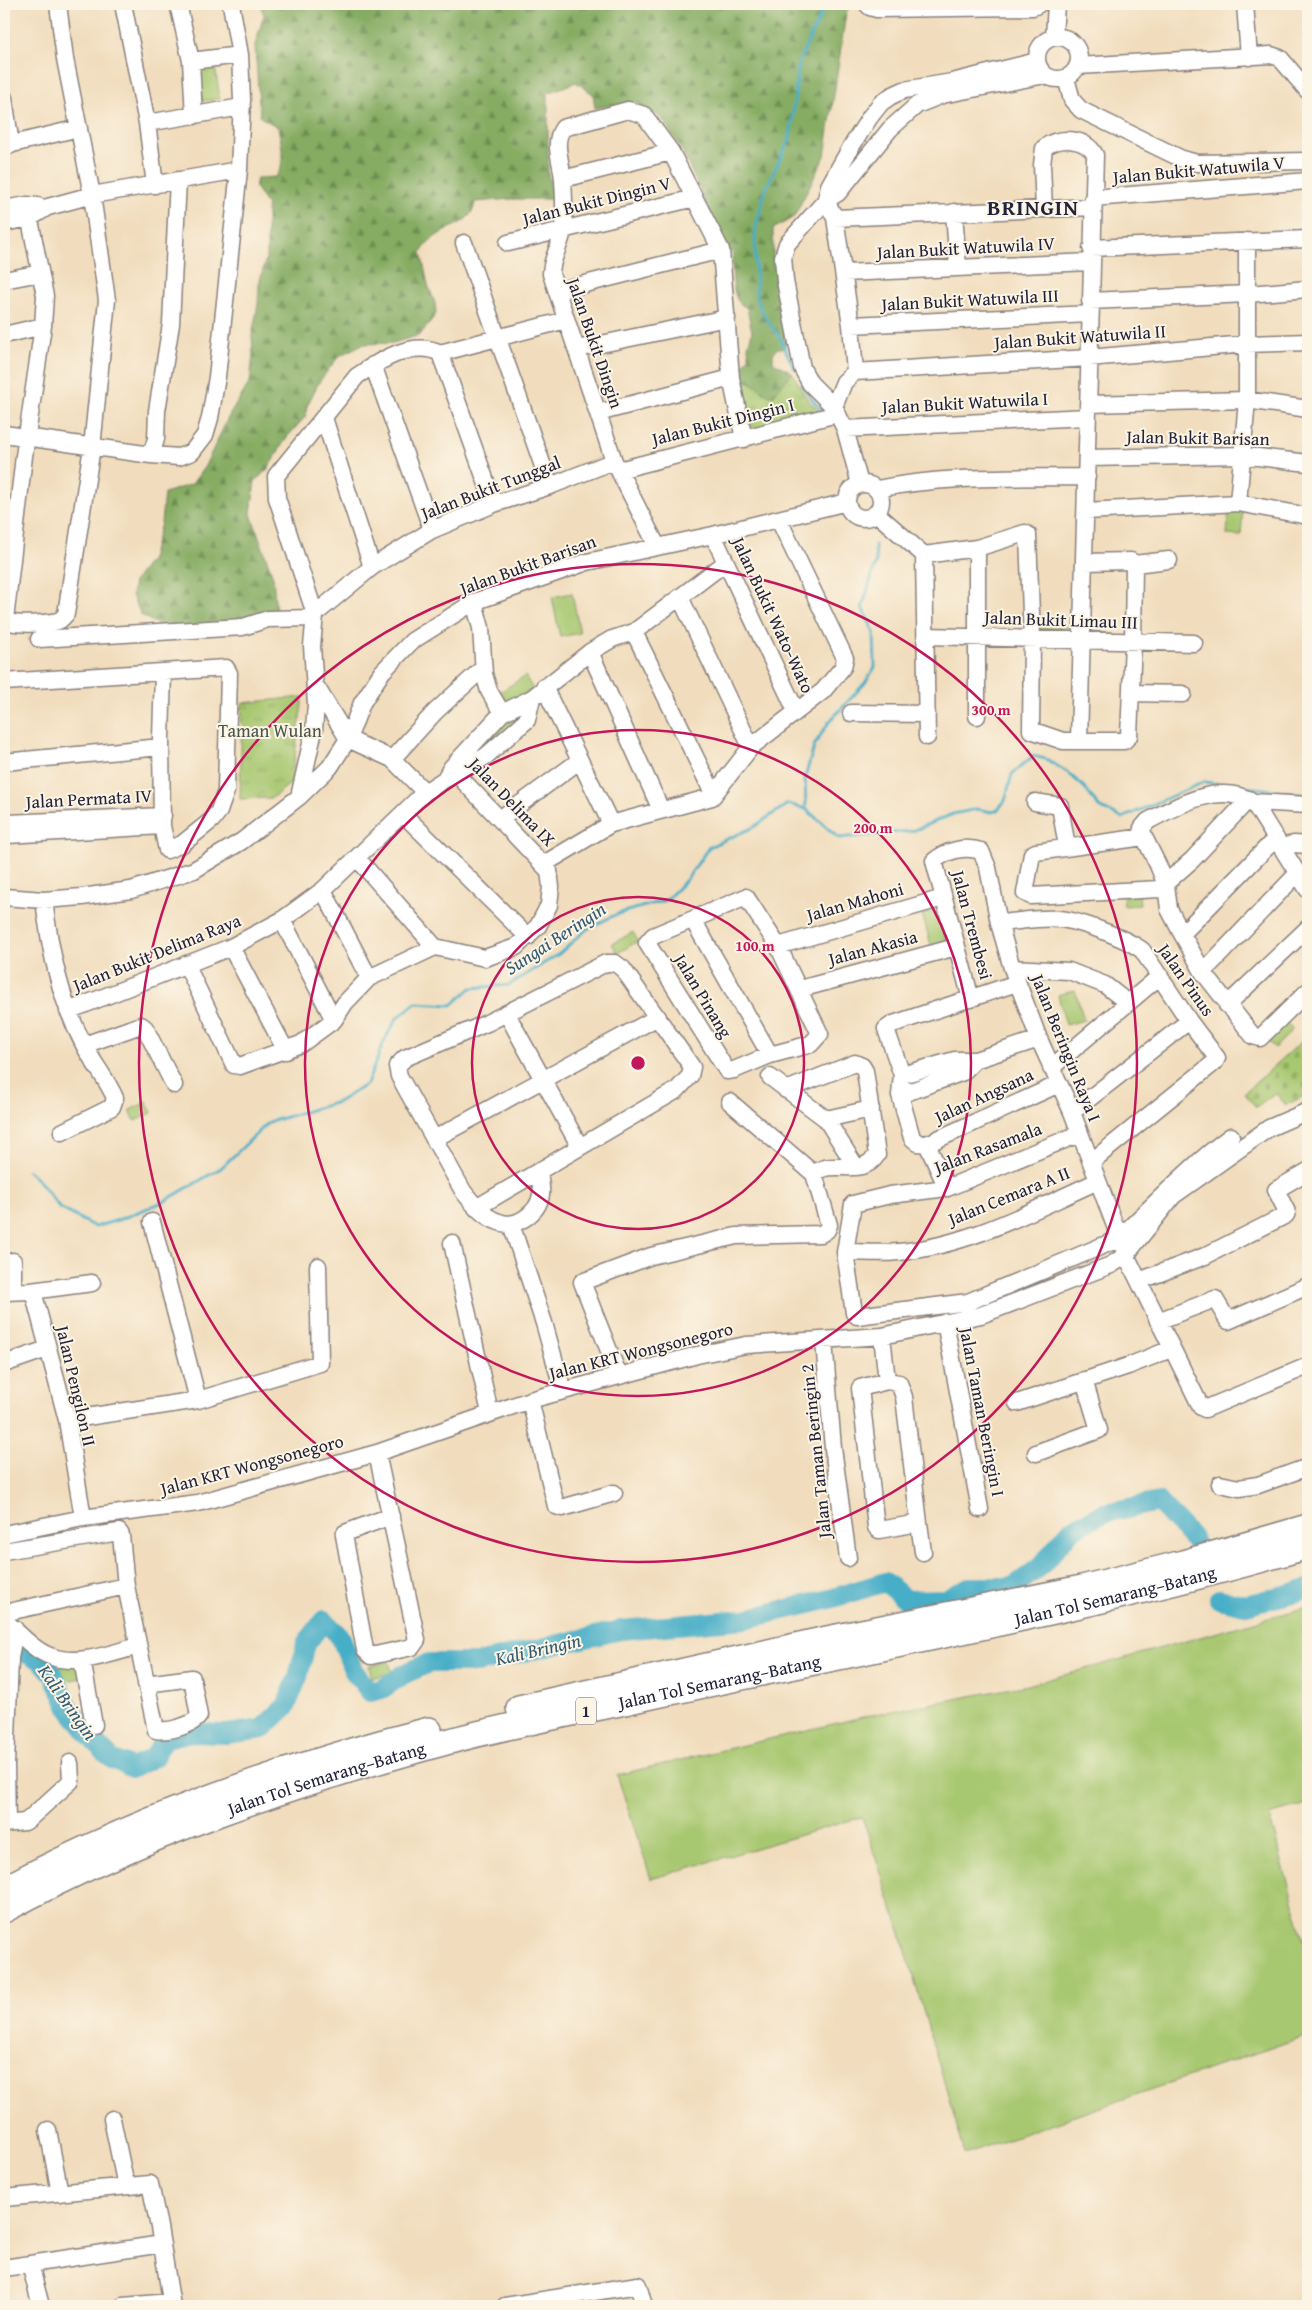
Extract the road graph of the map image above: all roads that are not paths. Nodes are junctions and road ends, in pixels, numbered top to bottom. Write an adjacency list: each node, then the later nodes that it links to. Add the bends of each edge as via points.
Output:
1 (58, 4): 22 (street)
2 (123, 4): 21 (street)
3 (178, 4): 12 (street)
4 (231, 4): 10 (street)
5 (867, 4): 6 (street, via 877,8 1033,7)
6 (1039, 4)
7 (1056, 4): 9 (street)
8 (1244, 4): 11 (street)
9 (1054, 37): 13 (street, via 1043,43 1037,55); 14 (street, via 1073,43 1079,51)
10 (240, 55): 12 (street); 19 (street)
11 (1249, 57): 14 (street); 16 (street, via 1271,55 1280,58)
12 (190, 61): 20 (street)
13 (1041, 68): 14 (street, via 1055,79); 15 (street); 18 (street)
14 (1072, 72): 25 (street, via 1072,100 1081,110 1182,160 1198,163)
15 (904, 90): 18 (street); 33 (street, via 880,103 870,117 829,186)
16 (1308, 91)
17 (4, 98): 23 (street)
18 (917, 105): 33 (street, via 890,129 838,192)
19 (242, 107): 20 (street); 26 (street)
20 (194, 116): 21 (street)
21 (147, 124): 30 (street)
22 (79, 128): 23 (street); 31 (street)
23 (7, 146)
24 (671, 152): 27 (street); 27 (street, Jalan Bukit Dingin, via 644,114 628,110 563,128 558,135 558,143); 32 (street)
25 (1308, 161)
26 (239, 170): 28 (street); 82 (street, via 217,377 205,435 192,452 179,458)
27 (563, 179): 41 (street, Jalan Bukit Dingin)
28 (178, 180): 30 (street); 82 (street, via 171,324 157,411 156,439)
29 (1308, 182): 34 (street, Jalan Bukit Watuwila V)
30 (155, 185): 31 (street)
31 (92, 195): 37 (street); 80 (street, via 107,300)
32 (695, 198): 41 (street, Jalan Bukit Dingin V); 46 (street)
33 (826, 200): 39 (street); 72 (street, via 787,244 783,257 802,368 810,383)
34 (1093, 203): 36 (street, Jalan Bukit Watuwila V); 36 (street, via 1095,155 1089,146 1066,140 1049,144 1043,150); 47 (street)
35 (4, 209): 37 (street)
36 (1044, 209): 38 (street, Jalan Bukit Watuwila V)
37 (28, 211): 40 (street); 49 (street)
38 (954, 212): 39 (street, Jalan Bukit Watuwila V); 48 (street)
39 (835, 218): 50 (street)
40 (4, 223)
41 (563, 230): 45 (street, Jalan Bukit Dingin V); 53 (street, Jalan Bukit Dingin, via 551,265)
42 (1308, 239): 43 (street, Jalan Bukit Watuwila IV)
43 (1247, 241): 47 (street, Jalan Bukit Watuwila IV); 54 (street)
44 (464, 243): 61 (street)
45 (508, 243)
46 (721, 250): 53 (street); 56 (street)
47 (1091, 255): 48 (street, Jalan Bukit Watuwila IV); 55 (street)
48 (958, 268): 50 (street, Jalan Bukit Watuwila IV)
49 (40, 273): 51 (street); 59 (street, via 45,296)
50 (844, 273): 58 (street)
51 (4, 280)
52 (1308, 289): 54 (street, Jalan Bukit Watuwila III)
53 (557, 291): 57 (street, Jalan Bukit Dingin)
54 (1248, 294): 55 (street, Jalan Bukit Watuwila III); 63 (street)
55 (1090, 308): 58 (street, Jalan Bukit Watuwila III); 66 (street)
56 (727, 318): 64 (street); 69 (street)
57 (566, 320): 61 (street); 64 (street, Jalan Bukit Dingin)
58 (851, 325): 68 (street)
59 (43, 326): 60 (street); 78 (street)
60 (4, 335)
61 (498, 340): 65 (street); 88 (street)
62 (1308, 342): 63 (street, Jalan Bukit Watuwila II)
63 (1246, 344): 66 (street, Jalan Bukit Watuwila II); 70 (street)
64 (577, 349): 74 (street, Jalan Bukit Dingin)
65 (440, 353): 67 (street, via 431,348 418,348); 92 (street)
66 (1089, 358): 68 (street, Jalan Bukit Watuwila II); 73 (street)
67 (373, 366): 75 (street, via 357,376); 97 (street)
68 (855, 372): 72 (street, via 844,382)
69 (730, 378): 74 (street); 79 (street)
70 (1246, 400): 71 (street, Jalan Bukit Watuwila I); 73 (street, Jalan Bukit Watuwila I); 81 (street)
71 (1308, 409)
72 (835, 411): 76 (street); 79 (street, Jalan Bukit Dingin I)
73 (1088, 411): 76 (street, Jalan Bukit Watuwila I); 83 (street)
74 (598, 413): 85 (street, Jalan Bukit Dingin)
75 (324, 418): 106 (street); 109 (street, via 276,476 277,498)
76 (845, 429): 87 (street)
77 (4, 434): 78 (street)
78 (27, 437): 80 (street); 80 (street, via 4,620 7,623 52,623 66,614)
79 (744, 439): 85 (street, Jalan Bukit Dingin I)
80 (92, 447): 82 (street)
81 (1241, 454): 83 (street, Jalan Bukit Barisan); 84 (street, Jalan Bukit Barisan); 91 (street)
82 (151, 455)
83 (1088, 458): 86 (street)
84 (1308, 463)
85 (617, 465): 88 (street, Jalan Bukit Tunggal); 99 (street, Jalan Bukit Dingin)
86 (1087, 477): 89 (street, via 983,478 905,483); 93 (street)
87 (860, 484): 89 (street); 90 (street, via 850,491)
88 (550, 486): 92 (street, Jalan Bukit Tunggal)
89 (877, 489): 94 (street, via 881,501)
90 (847, 502): 94 (street, via 848,508 858,517 871,517); 96 (street, Jalan Bukit Barisan)
91 (1238, 503): 93 (street); 95 (street)
92 (494, 504): 97 (street, Jalan Bukit Tunggal)
93 (1086, 511): 103 (street)
94 (876, 513): 101 (street)
95 (1308, 516)
96 (779, 520): 98 (street, Jalan Bukit Barisan); 126 (street, Jalan Bukit Wato-Wato, via 845,658 843,667 823,690)
97 (432, 530): 106 (street, Jalan Bukit Tunggal)
98 (713, 535): 99 (street, Jalan Bukit Barisan); 104 (street, Jalan Bukit Wato-Wato)
99 (657, 546): 108 (street, Jalan Bukit Barisan, via 587,562)
100 (977, 548): 101 (street); 112 (street); 114 (street, via 1025,533 1028,535)
101 (924, 555): 111 (street)
102 (1169, 560): 105 (street)
103 (1084, 562): 105 (street, via 1131,561); 115 (street)
104 (725, 563): 107 (street); 126 (street, Jalan Bukit Wato-Wato)
105 (1134, 564): 116 (street)
106 (372, 567): 109 (street, Jalan Bukit Tunggal)
107 (680, 596): 110 (street); 135 (street)
108 (474, 602): 119 (street, via 481,628); 132 (street, Jalan Bukit Barisan, via 412,641 382,672 362,703)
109 (315, 616): 113 (street, via 268,619 243,627); 122 (street, via 312,646)
110 (634, 632): 118 (street, via 612,639); 143 (street)
111 (926, 636): 112 (street, Jalan Bukit Limau III); 129 (street)
112 (977, 637): 114 (street, Jalan Bukit Limau III); 130 (street)
113 (40, 639)
114 (1032, 640): 115 (street, Jalan Bukit Limau III); 133 (street, via 1031,730 1063,741)
115 (1081, 640): 116 (street, Jalan Bukit Limau III); 133 (street)
116 (1133, 642): 117 (street, Jalan Bukit Limau III); 124 (street)
117 (1194, 643)
118 (590, 652): 123 (street); 148 (street)
119 (482, 669): 127 (street, via 489,691); 138 (street, via 435,712)
120 (163, 673): 121 (street); 134 (street); 151 (street, via 226,668 229,671 226,791 219,811 198,833 168,850 164,843)
121 (4, 682)
122 (316, 686): 132 (street); 144 (street, via 314,730)
123 (538, 692): 127 (street); 139 (street); 141 (street, via 527,720 486,756)
124 (1131, 693): 125 (street); 133 (street, via 1129,736 1124,741)
125 (1183, 694)
126 (796, 711): 135 (street, Jalan Bukit Wato-Wato)
127 (502, 713): 141 (street)
128 (851, 713): 129 (street)
129 (927, 714): 131 (street)
130 (977, 716)
131 (927, 738)
132 (348, 739): 138 (street); 144 (street, Jalan Bukit Barisan, via 330,767)
133 (1080, 741)
134 (161, 742): 136 (street); 151 (street)
135 (751, 747): 143 (street, Jalan Bukit Wato-Wato)
136 (83, 749): 137 (street); 140 (street)
137 (4, 751)
138 (392, 759): 142 (street)
139 (579, 761): 150 (street); 152 (street)
140 (4, 762)
141 (451, 773): 142 (street, Jalan Bukit Delima Raya); 150 (street, Jalan Delima IX)
142 (425, 792): 149 (street, Jalan Bukit Delima Raya)
143 (714, 795): 148 (street, via 708,800)
144 (299, 796): 167 (street, Jalan Bukit Barisan, via 242,841 194,870 131,890)
145 (1251, 801): 147 (street); 154 (street, via 1222,793 1206,796 1148,821 1142,828); 155 (street); 162 (street)
146 (1035, 802): 157 (street, via 1060,806)
147 (1308, 804)
148 (661, 810): 152 (street)
149 (403, 814): 158 (street, Jalan Bukit Delima Raya); 173 (street)
150 (501, 818): 160 (street, Jalan Delima IX)
151 (163, 821): 153 (street, Jalan Permata IV)
152 (610, 824): 160 (street)
153 (83, 825)
154 (1144, 838): 157 (street); 162 (street)
155 (1278, 843): 156 (street); 161 (street); 172 (street)
156 (1308, 845)
157 (1067, 847): 162 (street, via 1032,854 1025,893 1031,896 1159,890)
158 (357, 858): 163 (street, Jalan Bukit Delima Raya); 175 (street)
159 (934, 861): 166 (street, Jalan Trembesi); 170 (street, Jalan Beringin Raya I, via 952,851 981,851 993,885)
160 (544, 864): 173 (street, via 551,878 549,905)
161 (1298, 873): 164 (street); 179 (street)
162 (1166, 885): 172 (street, via 1169,909)
163 (323, 890): 168 (street, Jalan Bukit Delima Raya); 182 (street)
164 (1308, 890)
165 (4, 897): 167 (street, Jalan Bukit Barisan)
166 (943, 898): 174 (street, Jalan Mahoni); 176 (street, Jalan Trembesi)
167 (44, 900): 188 (street, via 49,945)
168 (282, 920): 177 (street, Jalan Bukit Delima Raya); 191 (street)
169 (693, 920): 174 (street, via 746,898); 196 (street); 196 (street, Jalan Pinang, via 653,936 647,943 725,1070 734,1070)
170 (999, 923): 180 (street, Jalan Beringin Raya I); 181 (street, Jalan Pinus, via 1058,919 1084,924 1142,950)
171 (1308, 928): 187 (street)
172 (1182, 934): 179 (street)
173 (528, 937): 175 (street, via 516,947 486,958)
174 (778, 946): 183 (street)
175 (435, 947): 182 (street)
176 (956, 947): 183 (street, Jalan Akasia); 185 (street, Jalan Trembesi)
177 (231, 948): 178 (street, Jalan Bukit Delima Raya); 195 (street)
178 (186, 964): 188 (street, Jalan Bukit Delima Raya); 195 (street, via 234,1065 244,1065)
179 (1203, 972): 187 (street)
180 (1015, 976): 185 (street); 186 (street, via 1069,971 1104,985); 193 (street, Jalan Beringin Raya I)
181 (1160, 976): 186 (street, Jalan Angsana); 192 (street, Jalan Pinus)
182 (369, 978): 191 (street)
183 (800, 989): 196 (street, via 820,1034 811,1044)
184 (1308, 991): 187 (street, via 1260,1038 1254,1036)
185 (971, 999): 199 (street, via 886,1029)
186 (1128, 1003): 198 (street, Jalan Angsana)
187 (1227, 1005)
188 (68, 1011): 194 (street)
189 (507, 1014): 190 (street, via 606,963 615,963 623,969); 201 (street); 214 (street, via 404,1058 397,1066 399,1076)
190 (658, 1018): 201 (street); 216 (street, via 689,1061 692,1067 690,1076 677,1090)
191 (334, 1020): 195 (street)
192 (1189, 1021): 209 (street); 217 (street, Jalan Pinus, via 1217,1058)
193 (1039, 1038): 197 (street); 198 (street, Jalan Beringin Raya I)
194 (84, 1045): 203 (street, via 141,1025 146,1028); 211 (street, via 112,1091 114,1104)
195 (286, 1051)
196 (770, 1054)
197 (975, 1060): 199 (street, via 956,1060); 205 (street, via 963,1072)
198 (1051, 1068): 202 (street, Jalan Beringin Raya I)
199 (902, 1075): 205 (street)
200 (770, 1077): 204 (street)
201 (543, 1080): 214 (street); 216 (street)
202 (1059, 1084): 209 (street, Jalan Beringin Raya I); 215 (street, Jalan Angsana)
203 (174, 1085)
204 (786, 1090): 207 (street, via 855,1063 865,1071); 210 (street)
205 (900, 1095): 215 (street, via 912,1138)
206 (730, 1102): 221 (street)
207 (871, 1109): 210 (street); 218 (street, via 877,1155 869,1164)
208 (1308, 1110): 230 (street, via 1269,1128 1173,1196)
209 (1072, 1112): 212 (street, Jalan Beringin Raya I)
210 (826, 1119): 218 (street)
211 (62, 1132)
212 (1079, 1134): 217 (street, Jalan Beringin Raya I); 223 (street, Jalan Rasamala)
213 (1231, 1136): 227 (street, via 1168,1189)
214 (434, 1139): 224 (street, via 463,1192)
215 (927, 1144): 223 (street)
216 (580, 1147): 220 (street)
217 (1090, 1162): 222 (street, Jalan Beringin Raya I)
218 (856, 1167): 221 (street, via 824,1169)
219 (1308, 1171): 233 (street, via 1276,1190 1286,1215 1205,1256)
220 (539, 1172): 224 (street); 226 (street, via 541,1197 536,1208 526,1218)
221 (814, 1174): 246 (street, via 829,1225 821,1234 736,1236 651,1256 582,1282)
222 (1098, 1181): 227 (street, Jalan Beringin Raya I); 229 (street, Jalan Cemara A II, via 1003,1224 961,1239 900,1252)
223 (948, 1188): 229 (street, Jalan Rasamala, via 890,1195 852,1206)
224 (476, 1208): 226 (street, via 498,1222)
225 (152, 1222): 250 (street)
226 (511, 1224): 249 (street)
227 (1120, 1238): 229 (street, via 968,1302 857,1316); 230 (street, Jalan Beringin Raya I)
228 (452, 1244): 253 (street)
229 (845, 1252)
230 (1126, 1255): 233 (street); 239 (street, Jalan KRT Wongsonegoro, via 1112,1265 980,1315)
231 (13, 1260): 236 (street)
232 (318, 1266): 250 (street, via 320,1363)
233 (1139, 1281): 238 (street)
234 (92, 1283): 237 (street)
235 (1308, 1286): 238 (street, via 1228,1321 1215,1299)
236 (9, 1291): 237 (street)
237 (31, 1291): 242 (street, Jalan Pengilon II)
238 (1158, 1321): 243 (street)
239 (945, 1322): 240 (street, Jalan KRT Wongsonegoro); 260 (street, Jalan Taman Beringin I)
240 (882, 1336): 241 (street, Jalan KRT Wongsonegoro); 248 (street)
241 (824, 1341): 246 (street, Jalan KRT Wongsonegoro, via 746,1345); 270 (street, Jalan Taman Beringin 2, via 833,1448)
242 (47, 1349): 244 (street); 254 (street, Jalan Pengilon II)
243 (1171, 1350): 245 (street, via 1201,1407 1206,1409); 247 (street)
244 (4, 1364)
245 (1308, 1366)
246 (619, 1376): 249 (street, Jalan KRT Wongsonegoro)
247 (1084, 1380): 252 (street); 256 (street, via 1099,1430)
248 (887, 1381): 263 (street, via 899,1383 904,1397); 263 (street, via 860,1388 876,1527 879,1530)
249 (563, 1391): 251 (street, Jalan KRT Wongsonegoro)
250 (198, 1400): 254 (street)
251 (530, 1400): 253 (street, Jalan KRT Wongsonegoro); 259 (street, via 556,1506 562,1508)
252 (1017, 1403)
253 (490, 1413): 255 (street, Jalan KRT Wongsonegoro)
254 (67, 1420): 262 (street, Jalan Pengilon II)
255 (377, 1453): 261 (street); 262 (street, Jalan KRT Wongsonegoro, via 198,1503)
256 (1036, 1453)
257 (1308, 1467): 258 (street, via 1258,1485 1239,1488)
258 (1220, 1484)
259 (614, 1494)
260 (980, 1509)
261 (391, 1516): 261 (street, via 417,1640 412,1647 371,1656 365,1650 344,1535)
262 (83, 1518): 265 (street, Jalan KRT Wongsonegoro)
263 (919, 1523): 268 (street)
264 (1308, 1527): 269 (highway, Jalan Tol Semarang–Batang / 1)
265 (4, 1534)
266 (1308, 1546): 269 (highway, Jalan Tol Semarang–Batang / 1)
267 (4, 1551): 272 (street, via 119,1532 122,1535)
268 (923, 1552)
269 (1238, 1557): 271 (highway, Jalan Tol Semarang–Batang / 1)
270 (848, 1558)
271 (1186, 1572): 282 (highway, Jalan Tol Semarang–Batang / 1, via 1082,1588 827,1639 552,1700 361,1747 165,1815 98,1843); 283 (highway, Jalan Tol Semarang–Batang / 1, via 1085,1605 453,1740 368,1764 172,1832 106,1859)
272 (126, 1586): 273 (street); 275 (street)
273 (4, 1613)
274 (10, 1638): 276 (street, via 49,1656); 280 (street)
275 (138, 1646): 276 (street); 277 (street)
276 (82, 1660): 278 (street)
277 (146, 1684)
278 (94, 1725)
279 (70, 1763): 281 (street, via 71,1781 29,1820)
280 (5, 1765): 281 (street)
281 (5, 1824)
282 (4, 1889)
283 (4, 1910)
284 (112, 2119): 286 (street)
285 (48, 2130): 287 (street)
286 (126, 2186): 287 (street); 289 (street, via 150,2184)
287 (60, 2193): 288 (street)
288 (4, 2198)
289 (162, 2244): 290 (street); 292 (street)
290 (30, 2264): 291 (street); 293 (street)
291 (4, 2268)
292 (172, 2304): 294 (street)
293 (41, 2306)
294 (123, 2306)
295 (505, 2306): 296 (street, via 638,2285)
296 (644, 2306)

